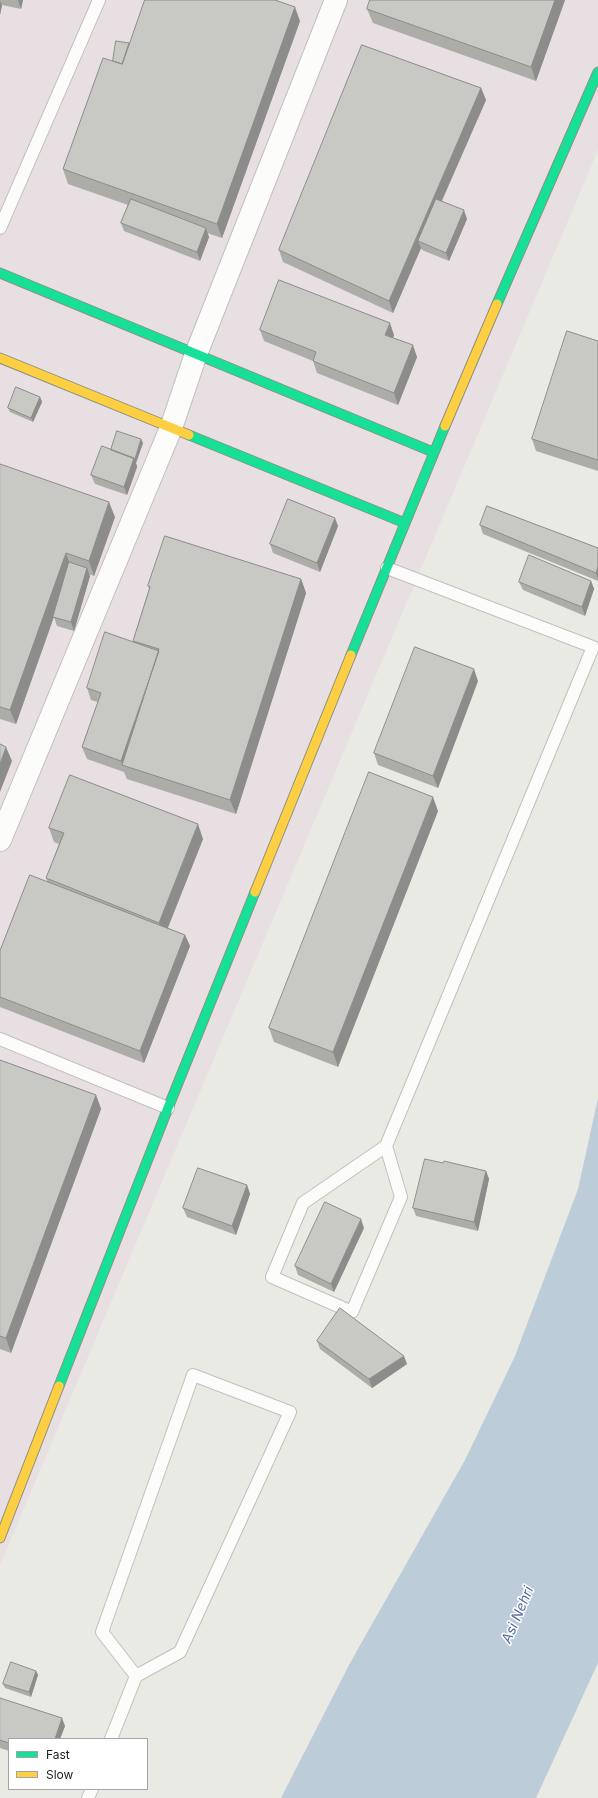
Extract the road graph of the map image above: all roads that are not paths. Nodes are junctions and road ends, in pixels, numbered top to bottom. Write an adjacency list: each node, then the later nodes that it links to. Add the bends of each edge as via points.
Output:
1 (99, 0): 4 (lane)
2 (336, 0): 6 (street)
3 (598, 72): 9 (street)
4 (0, 228)
5 (0, 272): 6 (street)
6 (196, 354): 8 (street); 9 (street)
7 (0, 358): 8 (street)
8 (171, 428): 10 (street); 13 (street)
9 (433, 452): 10 (street)
10 (405, 523): 11 (street)
11 (387, 568): 12 (lane); 15 (street)
12 (596, 642): 16 (lane)
13 (0, 840)
14 (0, 1039): 15 (lane)
15 (168, 1108): 17 (street)
16 (386, 1146): 16 (lane, via 303,1203 272,1277 352,1312 401,1197)
17 (0, 1538)
18 (136, 1676): 18 (lane, via 180,1652 290,1412 193,1375 102,1632); 19 (lane)
19 (111, 1738)

